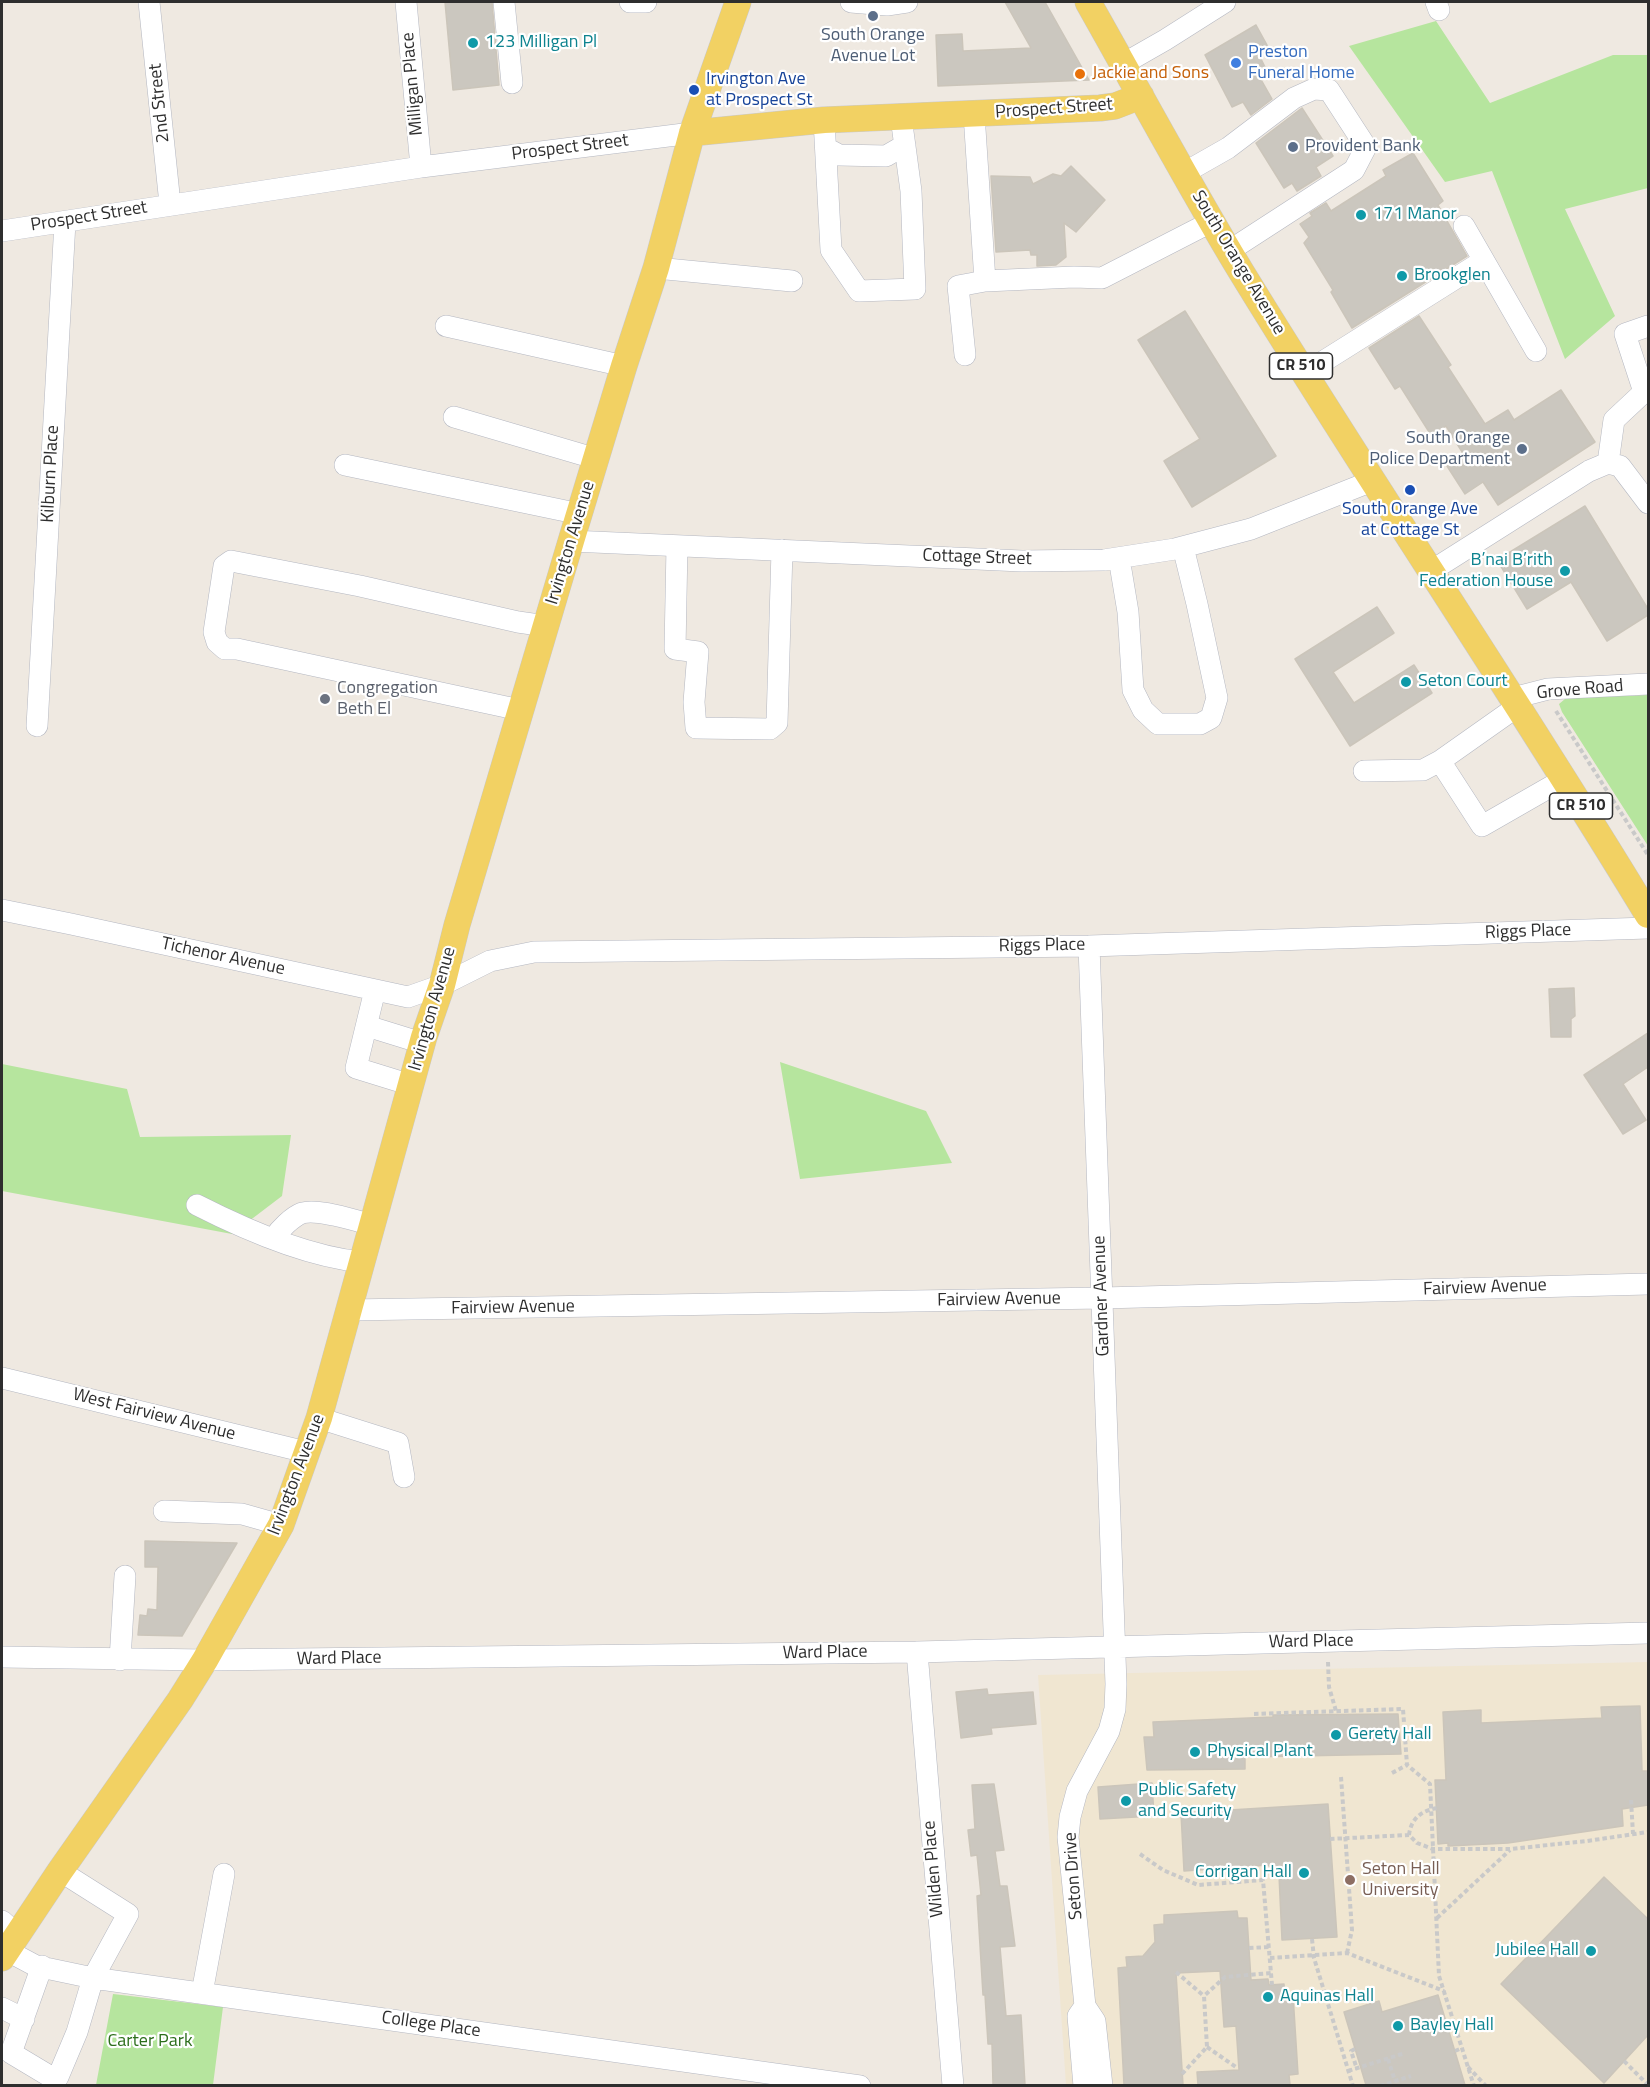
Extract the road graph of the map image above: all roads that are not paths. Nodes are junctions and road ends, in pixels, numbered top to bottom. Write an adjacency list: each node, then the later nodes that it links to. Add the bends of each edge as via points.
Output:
1 (148, 2): 22 (street, 2nd Street)
2 (406, 2): 20 (street, Milligan Place)
3 (504, 2): 12 (street)
4 (630, 2): 5 (street)
5 (645, 2)
6 (738, 2): 17 (main road, Irvington Avenue)
7 (851, 2): 8 (street)
8 (907, 2)
9 (1226, 2): 11 (street)
10 (1091, 3): 11 (main road, South Orange Avenue / CR 510)
11 (1123, 64): 13 (main road, South Orange Avenue / CR 510)
12 (512, 84)
13 (1141, 96): 14 (main road, Prospect Street, via 1111,107); 21 (main road, South Orange Avenue / CR 510)
14 (974, 114): 15 (main road, Prospect Street); 30 (street)
15 (902, 117): 16 (main road, Prospect Street); 18 (street)
16 (824, 120): 17 (main road, Prospect Street); 19 (street)
17 (692, 133): 20 (street, Prospect Street); 29 (main road, Irvington Avenue)
18 (905, 145): 19 (street, via 886,156 839,155); 19 (street, via 915,289 859,291 831,250)
19 (826, 148)
20 (421, 167): 22 (street, Prospect Street)
21 (1184, 173): 24 (main road, South Orange Avenue / CR 510); 27 (street, via 1228,148 1294,98 1314,89 1329,90 1366,147 1354,170)
22 (171, 204): 23 (street, Prospect Street)
23 (65, 222): 26 (street, Prospect Street); 56 (street, Kilburn Place)
24 (1211, 222): 27 (main road, South Orange Avenue / CR 510); 30 (street, via 1101,278)
25 (1464, 226): 28 (street)
26 (2, 231)
27 (1229, 251): 37 (main road, South Orange Avenue / CR 510)
28 (1483, 261): 34 (street); 37 (street)
29 (656, 268): 31 (street); 36 (main road, Irvington Avenue)
30 (985, 280): 35 (street, via 958,286)
31 (792, 281)
32 (446, 326): 36 (street)
33 (1648, 326): 38 (street, via 1625,334)
34 (1536, 351)
35 (965, 355)
36 (624, 366): 40 (main road, Irvington Avenue)
37 (1305, 373): 43 (main road, South Orange Avenue / CR 510)
38 (1646, 391): 41 (street, via 1614,420)
39 (454, 417): 40 (street)
40 (597, 459): 45 (main road, Irvington Avenue)
41 (1608, 463): 44 (street, via 1620,466); 51 (street, via 1589,471)
42 (345, 465): 45 (street)
43 (1372, 481): 48 (street, Cottage Street, via 1251,529); 51 (main road, South Orange Avenue / CR 510)
44 (1648, 503)
45 (580, 514): 46 (main road, Irvington Avenue)
46 (571, 541): 47 (street, Cottage Street); 52 (main road, Irvington Avenue)
47 (677, 546): 49 (street, Cottage Street); 49 (street, via 675,650 698,652 696,729 770,729 777,723)
48 (1183, 547): 50 (street, Cottage Street); 50 (street, via 1217,698 1211,718 1200,724 1158,724 1143,710 1133,690 1128,612)
49 (782, 550): 50 (street, Cottage Street, via 1022,561)
50 (1119, 558)
51 (1431, 571): 54 (main road, South Orange Avenue / CR 510)
52 (546, 626): 55 (main road, Irvington Avenue); 55 (street, via 240,561 224,566 213,632 225,650)
53 (1648, 684): 54 (street, Grove Road, via 1548,689)
54 (1515, 702): 57 (street); 59 (main road, South Orange Avenue / CR 510)
55 (520, 710): 64 (main road, Irvington Avenue)
56 (37, 726)
57 (1440, 761): 58 (street, via 1423,770); 59 (street, via 1482,826)
58 (1364, 771)
59 (1564, 779): 61 (main road, South Orange Avenue / CR 510)
60 (2, 910): 65 (street, Tichenor Avenue)
61 (1648, 915)
62 (1648, 928): 63 (street, Riggs Place)
63 (1089, 946): 64 (street, Riggs Place, via 534,952 490,961); 74 (street, Gardner Avenue)
64 (442, 985): 65 (street, Tichenor Avenue, via 408,997); 67 (main road, Irvington Avenue)
65 (375, 990): 66 (street)
66 (367, 1026): 67 (street); 68 (street, via 356,1068)
67 (422, 1043): 68 (main road, Irvington Avenue)
68 (411, 1085): 70 (main road, Irvington Avenue)
69 (196, 1205): 71 (street)
70 (373, 1225): 71 (street, via 304,1212); 72 (main road, Irvington Avenue)
71 (274, 1238): 72 (street, via 337,1259)
72 (361, 1262): 75 (main road, Irvington Avenue)
73 (1648, 1284): 74 (street, Fairview Avenue)
74 (1102, 1298): 75 (street, Fairview Avenue); 84 (street, Gardner Avenue)
75 (349, 1310): 77 (main road, Irvington Avenue)
76 (2, 1378): 78 (street, West Fairview Avenue)
77 (319, 1418): 78 (main road, Irvington Avenue); 79 (street, via 398,1443)
78 (306, 1452): 81 (main road, Irvington Avenue)
79 (404, 1477)
80 (164, 1511): 81 (street, via 242,1514)
81 (281, 1525): 88 (main road, Irvington Avenue)
82 (125, 1576): 87 (street)
83 (1648, 1633): 84 (street, Ward Place)
84 (1115, 1647): 85 (street, Ward Place); 95 (street, Seton Drive, via 1115,1709 1109,1731 1077,1791 1068,1837)
85 (917, 1652): 88 (street, Ward Place); 100 (street, Wilden Place)
86 (2, 1657): 87 (street, Ward Place)
87 (120, 1660): 88 (street, Ward Place)
88 (205, 1660): 89 (main road, Irvington Avenue)
89 (60, 1871): 91 (main road, Irvington Avenue); 93 (street, via 128,1914)
90 (224, 1874): 94 (street)
91 (7, 1941): 92 (street, College Place, via 36,1966)
92 (42, 1966): 93 (street, College Place); 97 (street)
93 (93, 1978): 94 (street, College Place); 98 (street, via 58,2077)
94 (202, 1993): 99 (street, College Place)
95 (1085, 2006): 101 (street, Seton Drive, via 1078,2016); 102 (street, Seton Drive, via 1095,2021)
96 (2, 2008): 97 (street)
97 (24, 2019): 98 (street)
98 (6, 2060)
99 (860, 2085)
100 (954, 2085)
101 (1084, 2085)
102 (1102, 2085)

